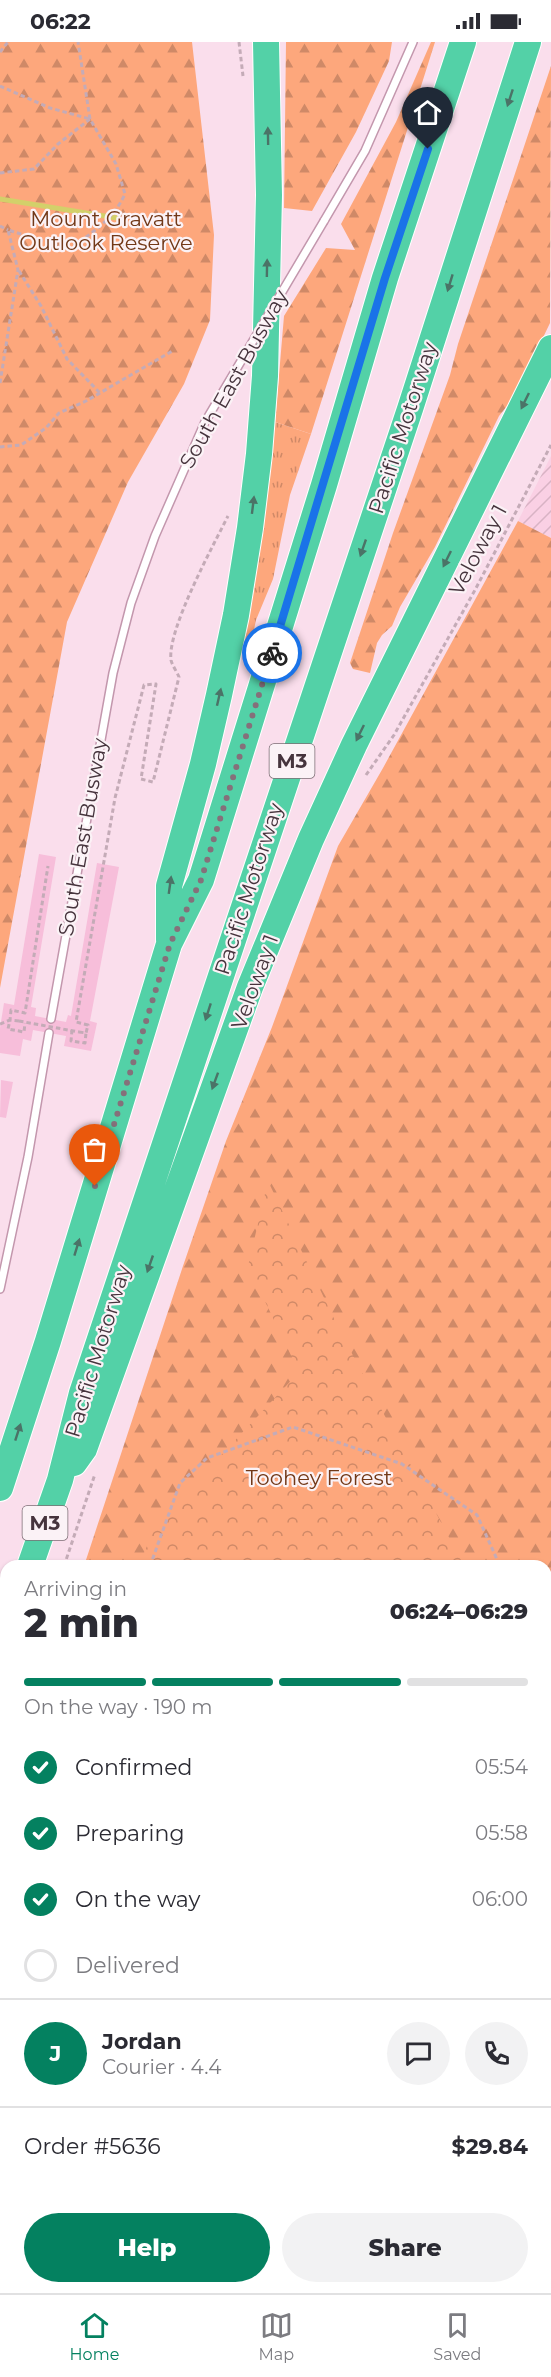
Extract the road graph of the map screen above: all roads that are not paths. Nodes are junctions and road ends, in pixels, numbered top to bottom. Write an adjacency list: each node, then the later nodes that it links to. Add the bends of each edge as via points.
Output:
1 (266, 42): 6 (highway, one-way to 1, via 169,886 203,764 236,615 259,454 265,376 268,206)
2 (413, 42): 7 (lane, South East Busway, bridge, via 364,151 205,422 155,536 131,603 113,673)
3 (463, 42): 6 (highway, M3, via 385,278 201,880)
4 (528, 42): 11 (highway, Pacific Motorway / M3, one-way to 11, via 82,1393)
5 (551, 348): 11 (highway, one-way to 11, via 354,744 311,839 250,987 84,1449)
6 (170, 944): 12 (highway, M3, one-way to 6)
7 (51, 1019)
8 (49, 1033): 9 (lane, via 28,1157)
9 (2, 1271): 10 (lane)
10 (0, 1289)
11 (60, 1480): 13 (highway, Pacific Motorway / M3)
12 (0, 1488)
13 (32, 1560)

